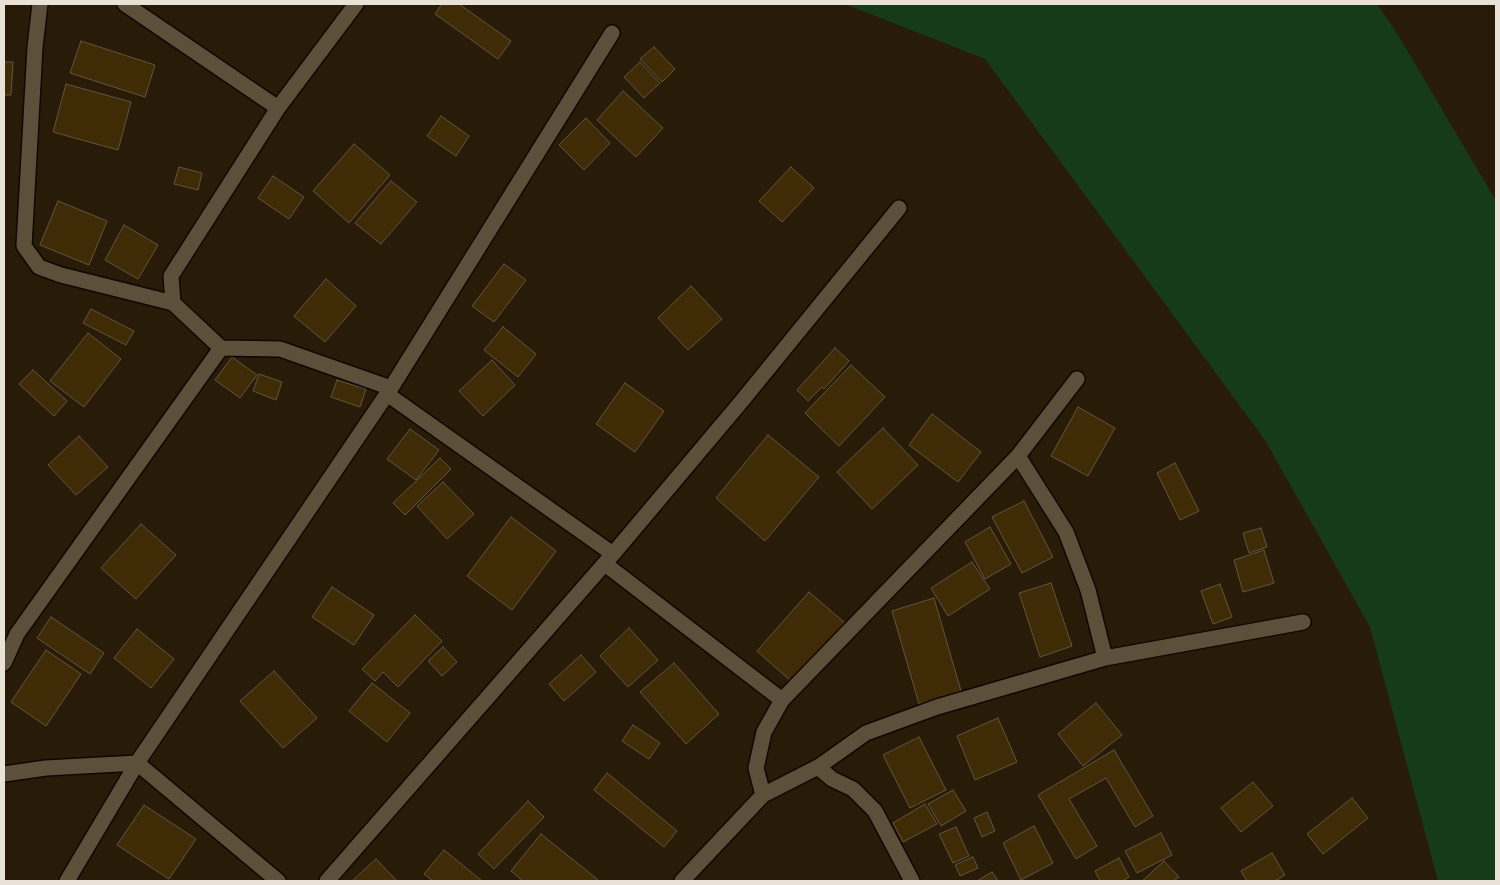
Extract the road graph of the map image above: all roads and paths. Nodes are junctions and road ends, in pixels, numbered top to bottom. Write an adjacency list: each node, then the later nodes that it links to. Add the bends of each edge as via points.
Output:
1 (40, 4): 7 (street, via 34,47 24,246 39,267)
2 (125, 4): 5 (street)
3 (356, 4): 5 (street)
4 (612, 33): 10 (street)
5 (278, 108): 7 (street, via 171,276)
6 (898, 208): 12 (street)
7 (174, 303): 8 (street)
8 (221, 348): 10 (street, via 280,349); 15 (street, via 17,634)
9 (1077, 379): 11 (street)
10 (389, 391): 12 (street); 17 (street)
11 (1018, 456): 14 (street, via 1066,532 1088,590); 16 (street)
12 (609, 559): 16 (street); 23 (street)
13 (1303, 622): 14 (street)
14 (1105, 658): 18 (street, via 937,707 866,733)
15 (4, 663)
16 (782, 700): 20 (street, via 764,732 756,768)
17 (137, 763): 19 (street, via 46,768); 21 (street); 22 (street)
18 (818, 768): 20 (street); 25 (street, via 853,789 875,811)
19 (4, 774)
20 (764, 795): 24 (street)
21 (67, 881)
22 (278, 881)
23 (326, 881)
24 (682, 881)
25 (912, 881)

